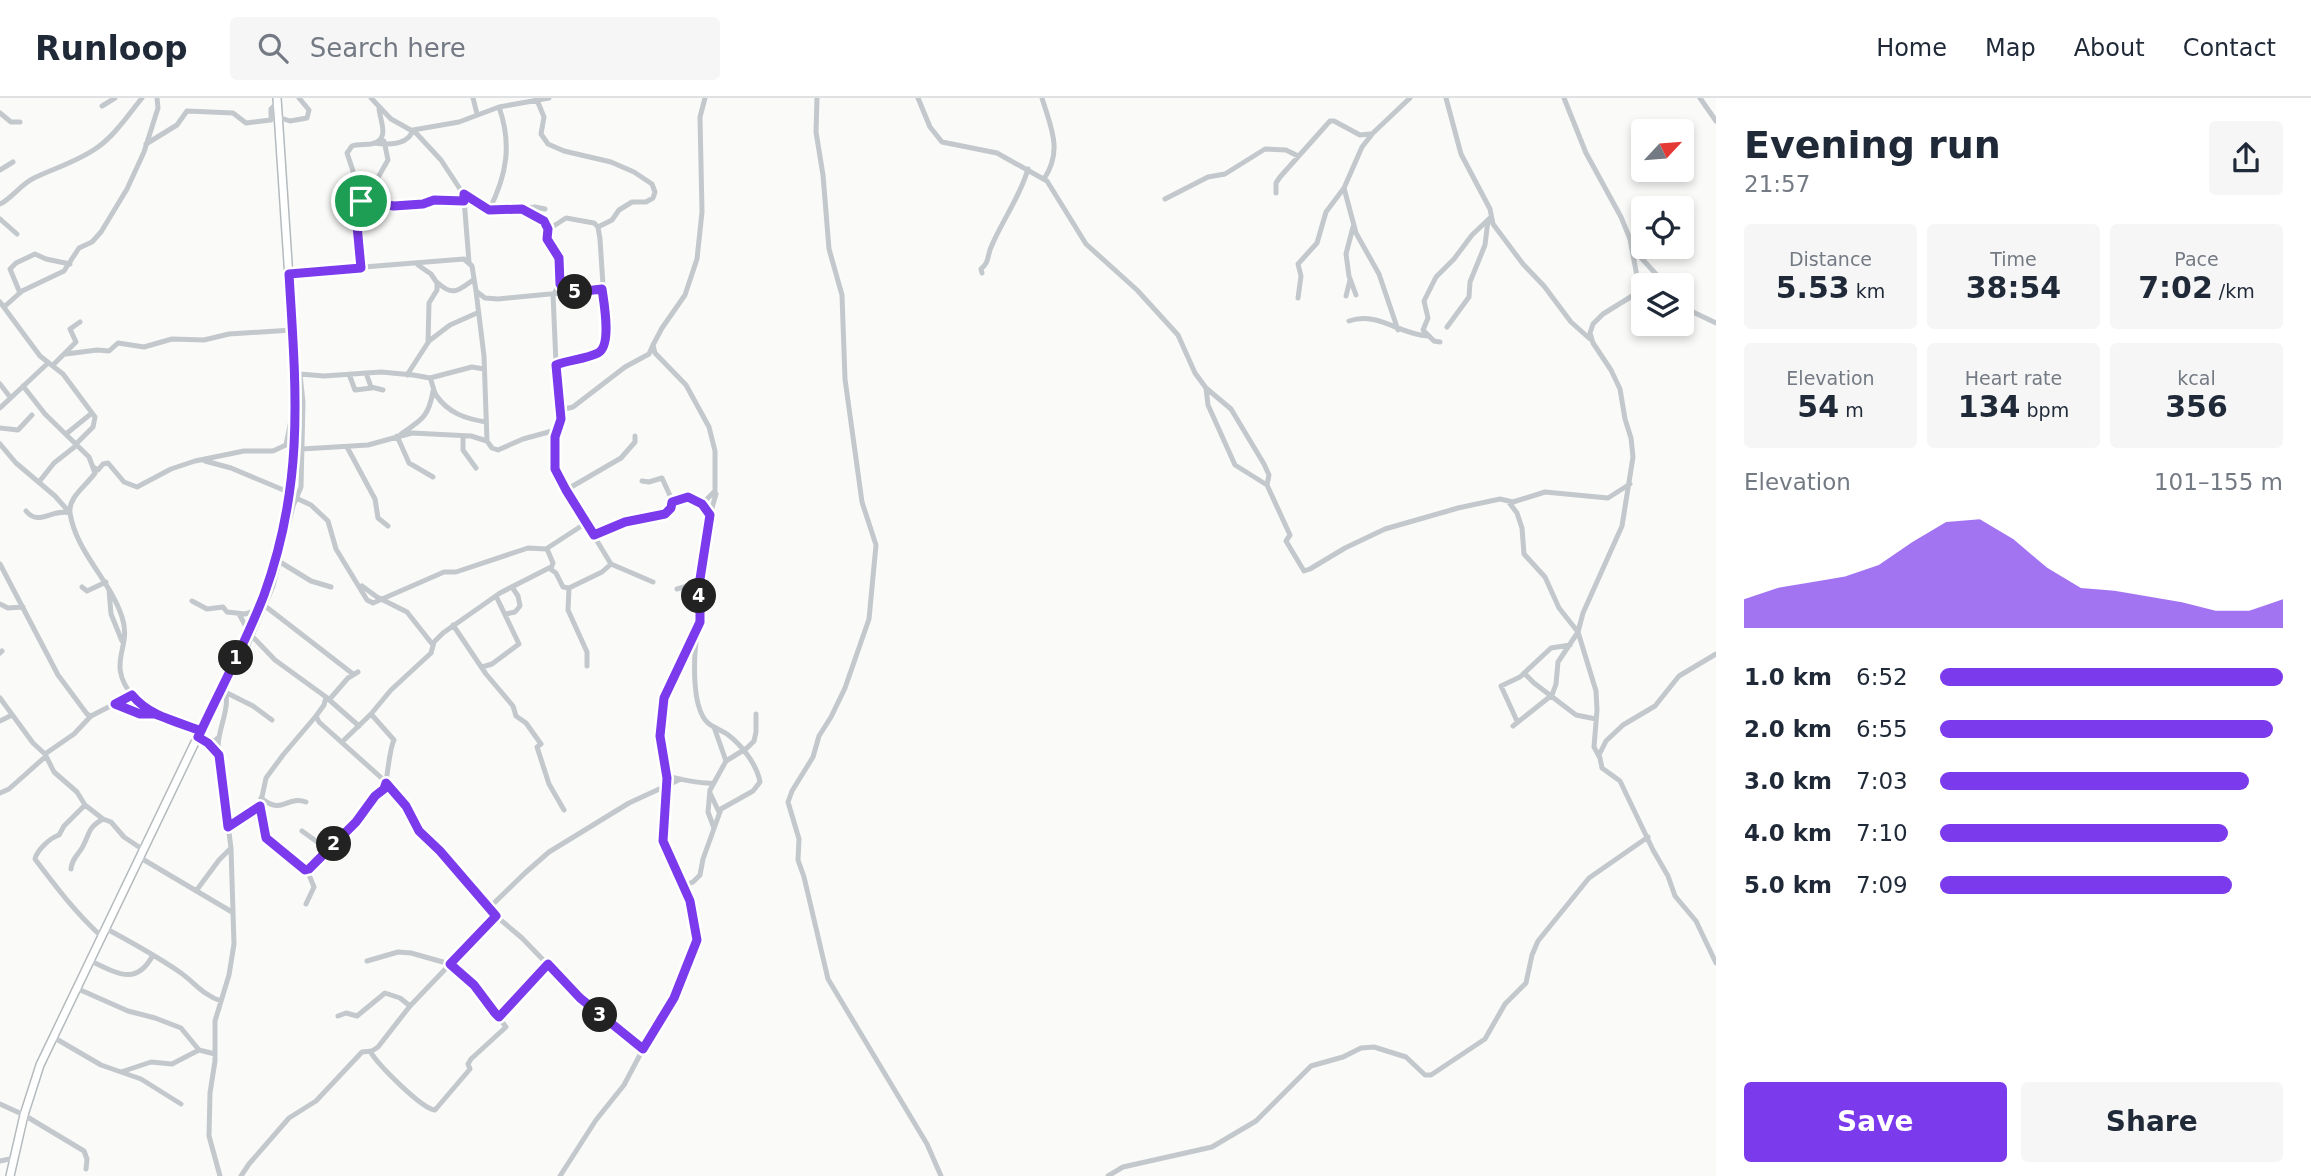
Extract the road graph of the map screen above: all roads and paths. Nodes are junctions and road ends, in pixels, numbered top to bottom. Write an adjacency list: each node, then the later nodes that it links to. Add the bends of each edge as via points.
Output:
1 (116, 98): 18 (street)
2 (142, 98): 44 (street, via 99,146 33,178)
3 (157, 98): 31 (street)
4 (299, 98): 23 (street, via 309,110 307,118 290,121)
5 (371, 98): 20 (street)
6 (473, 98): 22 (street)
7 (549, 98): 16 (street)
8 (705, 98): 92 (street, via 700,117 702,212 696,259 685,295)
9 (817, 98): 267 (street, via 816,132 829,249 842,295 845,379 862,502 876,545 869,619 845,688 788,802 830,983 927,1144)
10 (918, 98): 35 (street, via 942,142 985,149)
11 (1042, 98): 37 (street, via 1056,151)
12 (1410, 98): 28 (street)
13 (1445, 98): 51 (street, via 1461,154 1490,209)
14 (1564, 98): 56 (street)
15 (1700, 98): 24 (street)
16 (537, 100): 19 (street); 53 (street, via 544,117 541,134 548,144 627,169 654,188 653,198 632,202)
17 (277, 101): 23 (main road); 31 (street, via 271,120 263,122 246,122 233,113 187,111 177,125)
18 (102, 106)
19 (499, 107): 22 (street); 40 (street, via 508,151)
20 (379, 108): 26 (street); 27 (street)
21 (0, 113): 25 (street, via 10,122)
22 (477, 114): 26 (street)
23 (278, 117): 64 (main road)
24 (1716, 121)
25 (20, 122)
26 (413, 130): 30 (street, via 408,139); 41 (street, via 441,160)
27 (384, 133): 29 (street); 30 (street); 32 (street)
28 (1373, 133): 33 (street, via 1360,135 1330,121); 38 (street, via 1360,150)
29 (373, 143): 32 (street); 45 (street, via 356,144 347,153)
30 (396, 143): 32 (street)
31 (146, 144): 60 (street, via 127,189 101,232 79,248)
32 (385, 144): 43 (street, via 388,160)
33 (1298, 156): 39 (street, via 1278,180); 42 (street, via 1265,149 1225,174 1208,177)
34 (13, 162): 36 (street)
35 (1028, 169): 37 (street); 65 (street)
36 (0, 170)
37 (1044, 179): 105 (street, via 1086,244 1138,290 1178,335 1191,368)
38 (1344, 188): 52 (street); 78 (street, via 1326,212 1317,243 1298,264)
39 (1276, 193)
40 (497, 195): 48 (street); 49 (street)
41 (464, 198): 43 (street, via 394,206); 48 (street); 59 (street)
42 (1165, 198)
43 (367, 201): 45 (street)
44 (0, 204)
45 (355, 204): 62 (street)
46 (522, 209): 47 (street); 49 (street); 54 (street, via 539,216)
47 (545, 209)
48 (489, 210): 49 (street)
49 (502, 211)
50 (0, 219): 55 (street)
51 (1490, 219): 85 (street, via 1469,282 1469,297); 88 (street, via 1436,277 1424,305 1428,318 1423,330); 89 (street, via 1571,323)
52 (1354, 224): 67 (street, via 1346,248); 87 (street, via 1382,282)
53 (598, 227): 54 (street, via 570,217); 70 (street)
54 (548, 229): 69 (street, via 547,239 560,263)
55 (17, 234)
56 (1631, 242)
57 (1635, 259): 89 (street, via 1639,290 1596,320)
58 (1642, 259): 63 (street)
59 (468, 262): 61 (street); 66 (street)
60 (70, 264): 73 (street, via 61,274); 73 (street, via 35,254 16,263 10,269)
61 (418, 265): 62 (street); 68 (street)
62 (361, 268): 64 (street)
63 (1655, 273)
64 (289, 274): 86 (main road)
65 (982, 274)
66 (473, 280): 71 (street); 72 (street)
67 (1350, 280): 76 (street); 77 (street)
68 (437, 283): 71 (street, via 449,291); 91 (street, via 429,303)
69 (560, 284): 74 (street); 75 (street)
70 (602, 289): 74 (street); 95 (street, via 605,347)
71 (461, 290): 72 (street)
72 (476, 292): 75 (street, via 498,299); 81 (street)
73 (20, 293): 79 (street)
74 (568, 293): 75 (street)
75 (553, 294): 95 (street)
76 (1356, 295)
77 (1346, 296)
78 (1298, 298)
79 (2, 304): 94 (street)
80 (1694, 312): 84 (street)
81 (477, 313): 91 (street, via 450,325); 96 (street)
82 (80, 321): 93 (street, via 71,328 76,342)
83 (1349, 321): 87 (street, via 1368,318)
84 (1716, 323)
85 (1447, 327)
86 (292, 330): 93 (street, via 172,339 144,347 118,343 108,351); 97 (main road)
87 (1398, 330): 88 (street)
88 (1428, 337): 90 (street)
89 (1591, 339): 134 (street, via 1620,389 1632,444)
90 (1440, 342)
91 (428, 344): 100 (street)
92 (653, 345): 110 (street, via 649,354 573,407); 137 (street, via 655,353 680,376 709,428 715,451)
93 (66, 354): 94 (street)
94 (50, 365): 103 (street); 111 (street, via 74,386)
95 (556, 365): 110 (street)
96 (484, 369): 101 (street, via 472,367); 114 (street)
97 (298, 371): 99 (street); 112 (main road); 121 (street)
98 (366, 373): 99 (street); 100 (street); 104 (street)
99 (349, 374): 104 (street, via 355,390)
100 (407, 375): 101 (street)
101 (430, 379): 106 (street)
102 (0, 384): 108 (street)
103 (23, 386): 108 (street); 117 (street)
104 (372, 388): 107 (street)
105 (1206, 388): 135 (street, via 1235,415 1268,471); 135 (street, via 1208,405 1235,464)
106 (434, 389): 114 (street, via 458,416); 118 (street, via 428,413)
107 (383, 390)
108 (10, 397): 109 (street)
109 (0, 408)
110 (561, 410): 116 (street)
111 (92, 413): 117 (street); 124 (street, via 96,419 93,427)
112 (296, 414): 128 (street, via 286,445 279,450); 138 (main road)
113 (32, 415): 115 (street, via 19,430)
114 (486, 422): 122 (street)
115 (0, 428)
116 (556, 430): 122 (street, via 500,450); 136 (street, via 555,469)
117 (66, 434): 124 (street)
118 (398, 436): 120 (street); 125 (street); 131 (street, via 409,463)
119 (635, 436): 136 (street, via 621,458)
120 (463, 437): 122 (street); 130 (street, via 463,450)
121 (303, 440): 126 (street); 127 (street)
122 (487, 441)
123 (0, 444): 133 (street)
124 (77, 444): 129 (street); 133 (street)
125 (347, 447): 127 (street); 148 (street, via 376,503 378,518)
126 (302, 449): 127 (street); 138 (street, via 302,482)
127 (312, 449)
128 (202, 460): 129 (street, via 171,469 137,487 124,482 108,463); 138 (street)
129 (94, 468): 144 (street, via 94,475 74,497)
130 (476, 468)
131 (433, 477)
132 (642, 481): 141 (street, via 662,478)
133 (39, 482): 144 (street)
134 (1630, 484): 139 (street, via 1608,498 1555,492); 173 (street, via 1622,526)
135 (1267, 485): 140 (street, via 1290,535 1286,541 1305,572 1385,528 1469,505)
136 (566, 490): 147 (street)
137 (715, 491): 142 (street); 146 (street)
138 (294, 495): 151 (street); 164 (street, via 324,516 336,549 368,602); 168 (main road)
139 (1519, 500): 140 (street); 145 (street)
140 (1508, 501): 145 (street)
141 (672, 502): 142 (street, via 691,497); 149 (street, via 665,514 625,522)
142 (702, 504): 146 (street)
143 (26, 511): 144 (street, via 39,518 58,511)
144 (70, 513): 156 (street, via 76,538)
145 (1517, 513): 173 (street, via 1524,554 1545,577 1559,608)
146 (710, 515): 160 (street)
147 (586, 523): 149 (street); 150 (street)
148 (388, 526)
149 (594, 535): 153 (street)
150 (547, 548): 154 (street); 164 (street, via 528,548 444,572)
151 (280, 562): 158 (street); 168 (street)
152 (0, 564): 167 (street)
153 (611, 565): 155 (street); 161 (street)
154 (551, 568): 159 (street); 161 (street, via 563,587)
155 (653, 582)
156 (107, 584): 157 (street, via 87,591); 182 (street, via 123,621 118,668)
157 (82, 587)
158 (331, 587)
159 (512, 587): 163 (street); 170 (street, via 520,606)
160 (699, 587): 162 (street); 172 (street)
161 (569, 588): 178 (street, via 568,610 587,652)
162 (677, 589)
163 (496, 596): 170 (street); 171 (street)
164 (383, 600): 175 (street, via 407,611)
165 (192, 601): 169 (street, via 207,609 223,607)
166 (0, 604): 167 (street)
167 (23, 607): 191 (street, via 64,685)
168 (262, 608): 169 (street); 174 (main road); 185 (street, via 355,673)
169 (239, 614): 174 (street)
170 (506, 614): 179 (street, via 519,645)
171 (453, 625): 175 (street); 179 (street)
172 (698, 628): 197 (street, via 695,686 702,714); 209 (street, via 664,698 660,736)
173 (1578, 632): 176 (street); 193 (street, via 1596,691)
174 (250, 634): 181 (main road); 185 (street, via 275,660)
175 (433, 645): 188 (street, via 431,653)
176 (1570, 645): 180 (street, via 1551,648); 183 (street, via 1556,666)
177 (1716, 654): 204 (street, via 1679,676 1655,706 1606,741)
178 (587, 666)
179 (482, 667): 220 (street, via 541,744 537,747 549,784)
180 (1524, 673): 183 (street); 183 (street, via 1500,687 1516,715 1515,724)
181 (225, 688): 194 (street); 198 (main road); 199 (street, via 227,713)
182 (132, 695): 186 (street); 187 (street)
183 (1552, 695): 193 (street, via 1576,715)
184 (0, 698): 190 (street)
185 (327, 699): 192 (street); 196 (street)
186 (115, 704): 187 (street, via 140,714); 191 (street)
187 (155, 714): 198 (street)
188 (371, 714): 196 (street); 208 (street, via 393,738)
189 (756, 714): 202 (street, via 755,737)
190 (12, 715): 195 (street); 205 (street)
191 (91, 716): 205 (street)
192 (316, 716): 201 (street); 216 (street, via 270,772)
193 (1596, 719): 204 (street, via 1594,747)
194 (272, 720)
195 (0, 721)
196 (359, 726): 201 (street)
197 (714, 727): 202 (street); 206 (street)
198 (199, 734): 200 (street); 229 (main road)
199 (218, 738): 200 (street); 203 (street)
200 (208, 743): 203 (street)
201 (342, 743): 207 (street)
202 (743, 751): 206 (street); 221 (street, via 760,782)
203 (219, 755): 223 (street)
204 (1599, 755): 226 (street, via 1602,768 1620,781)
205 (45, 756): 214 (street); 218 (street)
206 (726, 761): 212 (street)
207 (377, 773): 208 (street); 211 (street)
208 (388, 773): 211 (street)
209 (666, 775): 210 (street); 213 (street)
210 (681, 779): 212 (street); 213 (street)
211 (386, 782): 228 (street, via 356,822); 235 (street, via 419,831)
212 (714, 783): 215 (street)
213 (666, 786): 232 (street, via 663,841); 235 (street, via 549,852)
214 (0, 793)
215 (709, 793): 221 (street); 224 (street, via 708,812)
216 (261, 797): 217 (street, via 277,807 297,800); 219 (street)
217 (306, 802)
218 (85, 805): 222 (street); 239 (street, via 35,859 76,913)
219 (260, 806): 223 (street); 231 (street, via 266,838)
220 (564, 810)
221 (719, 812): 224 (street)
222 (103, 819): 229 (street); 230 (street, via 94,824)
223 (228, 827): 227 (street)
224 (714, 828): 232 (street, via 700,875)
225 (302, 831): 228 (street)
226 (1648, 837): 243 (street, via 1675,896 1696,921); 268 (street, via 1589,878 1538,941 1526,983 1505,1004 1485,1039 1431,1075 1425,1075 1406,1057 1374,1047 1361,1048 1311,1066 1256,1121 1212,1147 1124,1167)
227 (232, 848): 233 (street); 236 (street)
228 (327, 849): 231 (street)
229 (141, 853): 233 (street); 238 (main road)
230 (71, 869)
231 (307, 870): 234 (street, via 314,887)
232 (682, 886): 252 (street, via 691,905 697,940 674,998)
233 (196, 891): 236 (street)
234 (306, 904)
235 (489, 908): 237 (street)
236 (232, 912): 247 (street, via 233,950)
237 (496, 916): 244 (street); 245 (street)
238 (105, 928): 239 (main road); 240 (street)
239 (101, 936): 241 (main road)
240 (153, 955): 241 (street, via 145,970 134,975); 247 (street, via 198,990)
241 (89, 960): 246 (main road)
242 (366, 961): 244 (street, via 398,952)
243 (1716, 963)
244 (450, 964): 248 (street); 250 (street)
245 (548, 964): 250 (street); 252 (street, via 580,998)
246 (76, 988): 251 (main road); 253 (street, via 181,1028)
247 (221, 1001): 255 (street, via 215,1021)
248 (410, 1006): 249 (street, via 384,993 357,1016); 254 (street)
249 (338, 1016)
250 (499, 1017): 254 (street, via 505,1028 471,1059 464,1078 435,1110 426,1108 389,1075)
251 (53, 1037): 256 (street); 259 (main road)
252 (643, 1049): 266 (street, via 624,1085)
253 (199, 1050): 255 (street); 256 (street, via 176,1063 151,1062)
254 (370, 1051): 265 (street, via 362,1052 315,1102 295,1112)
255 (215, 1054): 264 (street, via 209,1136)
256 (121, 1072): 258 (street)
257 (0, 1104): 259 (street)
258 (181, 1104)
259 (24, 1115): 260 (main road); 262 (street, via 84,1151)
260 (14, 1158): 261 (street); 263 (main road)
261 (0, 1161)
262 (86, 1169)
263 (10, 1176)
264 (220, 1176)
265 (241, 1176)
266 (560, 1176)
267 (941, 1176)
268 (1108, 1176)

